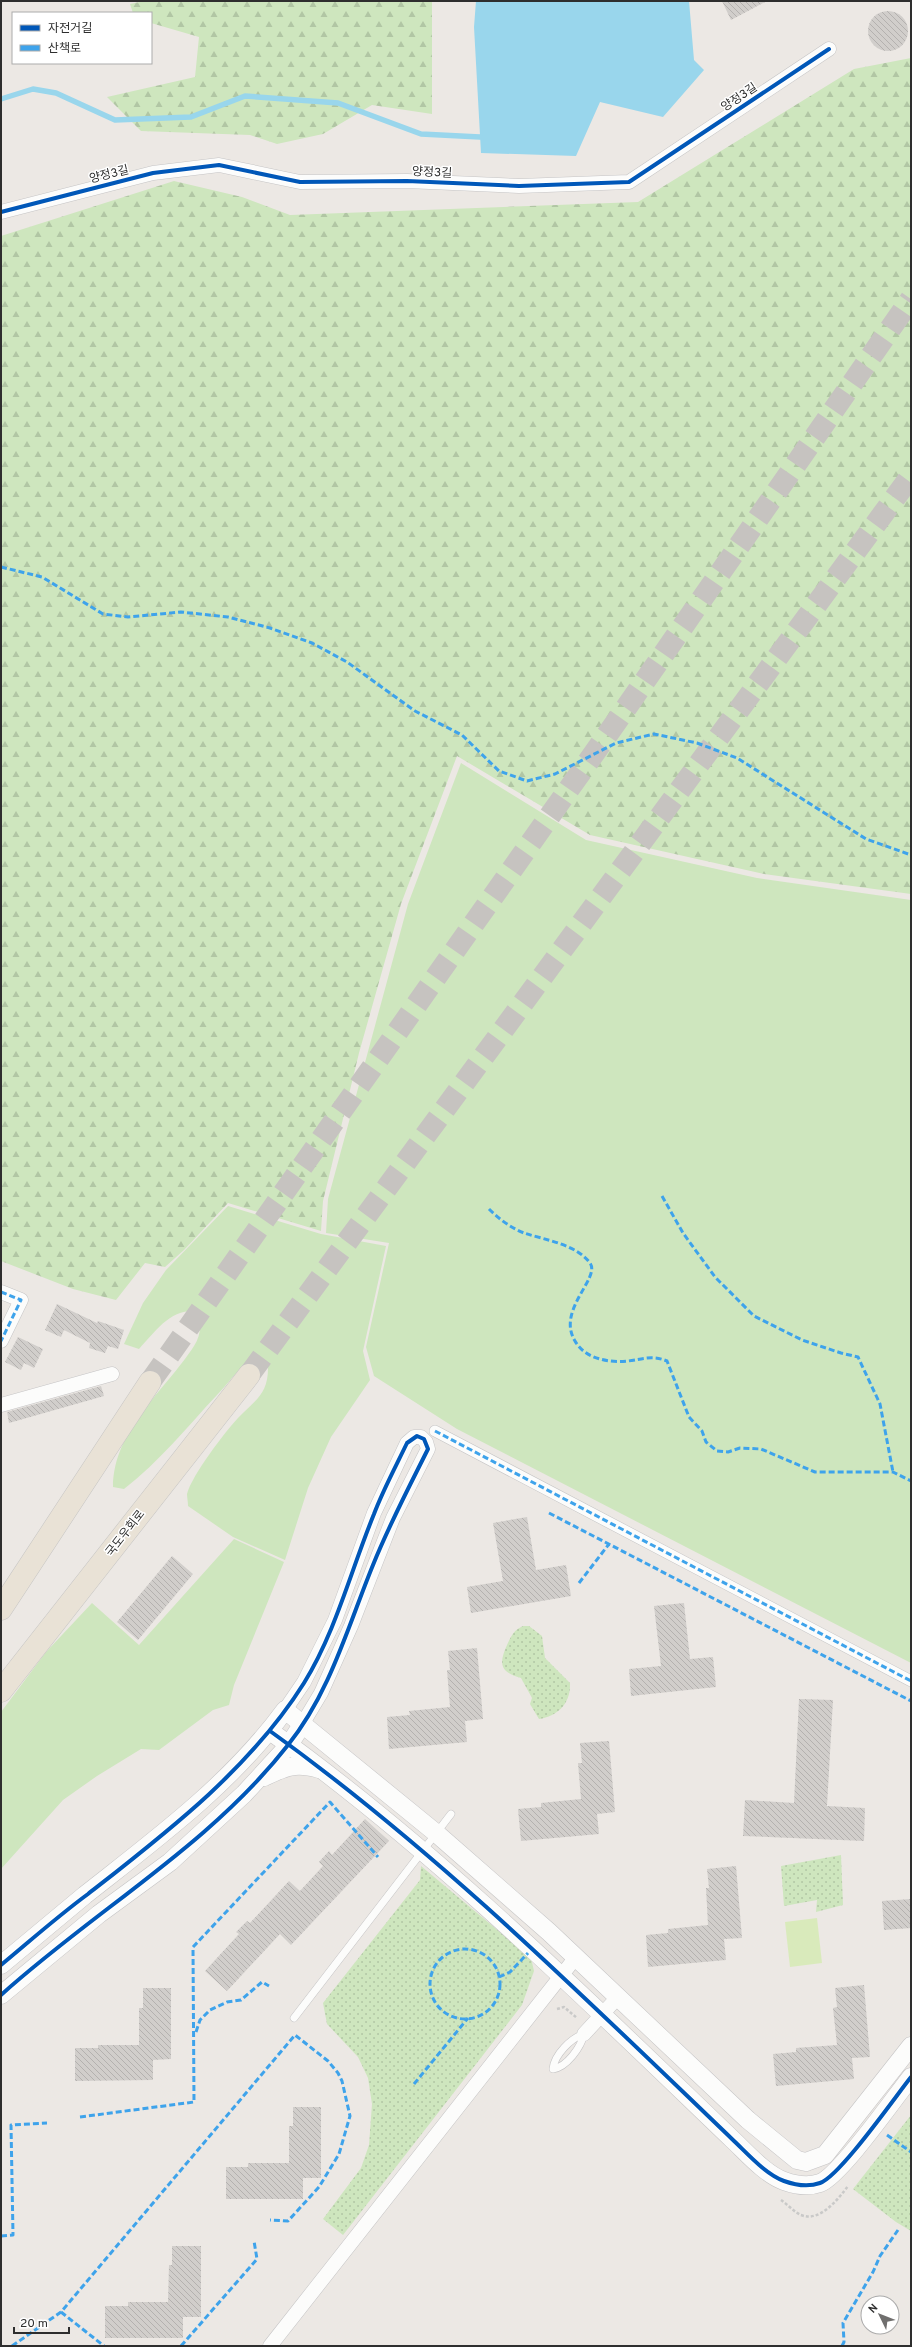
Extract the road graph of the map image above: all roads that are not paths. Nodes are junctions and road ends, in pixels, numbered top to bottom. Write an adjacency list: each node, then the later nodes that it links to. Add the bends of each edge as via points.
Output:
1 (829, 49): 2 (street, 양정3길, via 629,182 519,186 407,181 300,182 220,165 153,173)
2 (1, 212)
3 (1, 1292): 4 (street, via 21,1300)
4 (1, 1341)
5 (112, 1374): 8 (street)
6 (249, 1375): 12 (highway, 국도우회로)
7 (150, 1382): 10 (highway)
8 (1, 1405)
9 (435, 1431): 11 (street)
10 (1, 1609)
11 (911, 1681)
12 (1, 1691)
13 (285, 1710): 14 (street); 14 (street, via 304,1682 335,1620 374,1513 407,1443 414,1437 421,1437 428,1449 393,1518 351,1626 321,1693); 15 (street)
14 (303, 1723): 16 (street); 20 (street)
15 (270, 1731): 16 (street); 23 (street, via 226,1777 154,1843)
16 (289, 1745): 17 (street); 18 (street)
17 (325, 1771): 18 (street, via 298,1765 284,1767); 21 (street)
18 (256, 1781): 25 (street, via 170,1862 99,1914)
19 (451, 1814): 20 (lane)
20 (436, 1833): 21 (lane); 22 (street)
21 (422, 1850): 24 (street); 28 (lane)
22 (576, 1957): 24 (street); 26 (street)
23 (1, 1965)
24 (561, 1976): 27 (street); 32 (street)
25 (1, 1995)
26 (618, 1997): 27 (street); 30 (street, via 748,2120 789,2155 806,2162 825,2155)
27 (602, 2014): 29 (street); 31 (street, via 764,2168 783,2181 802,2186 821,2183 839,2169)
28 (294, 2018)
29 (584, 2034): 29 (lane, via 575,2036 554,2062 553,2069 561,2068 582,2043)
30 (911, 2046)
31 (911, 2077)
32 (270, 2346)

